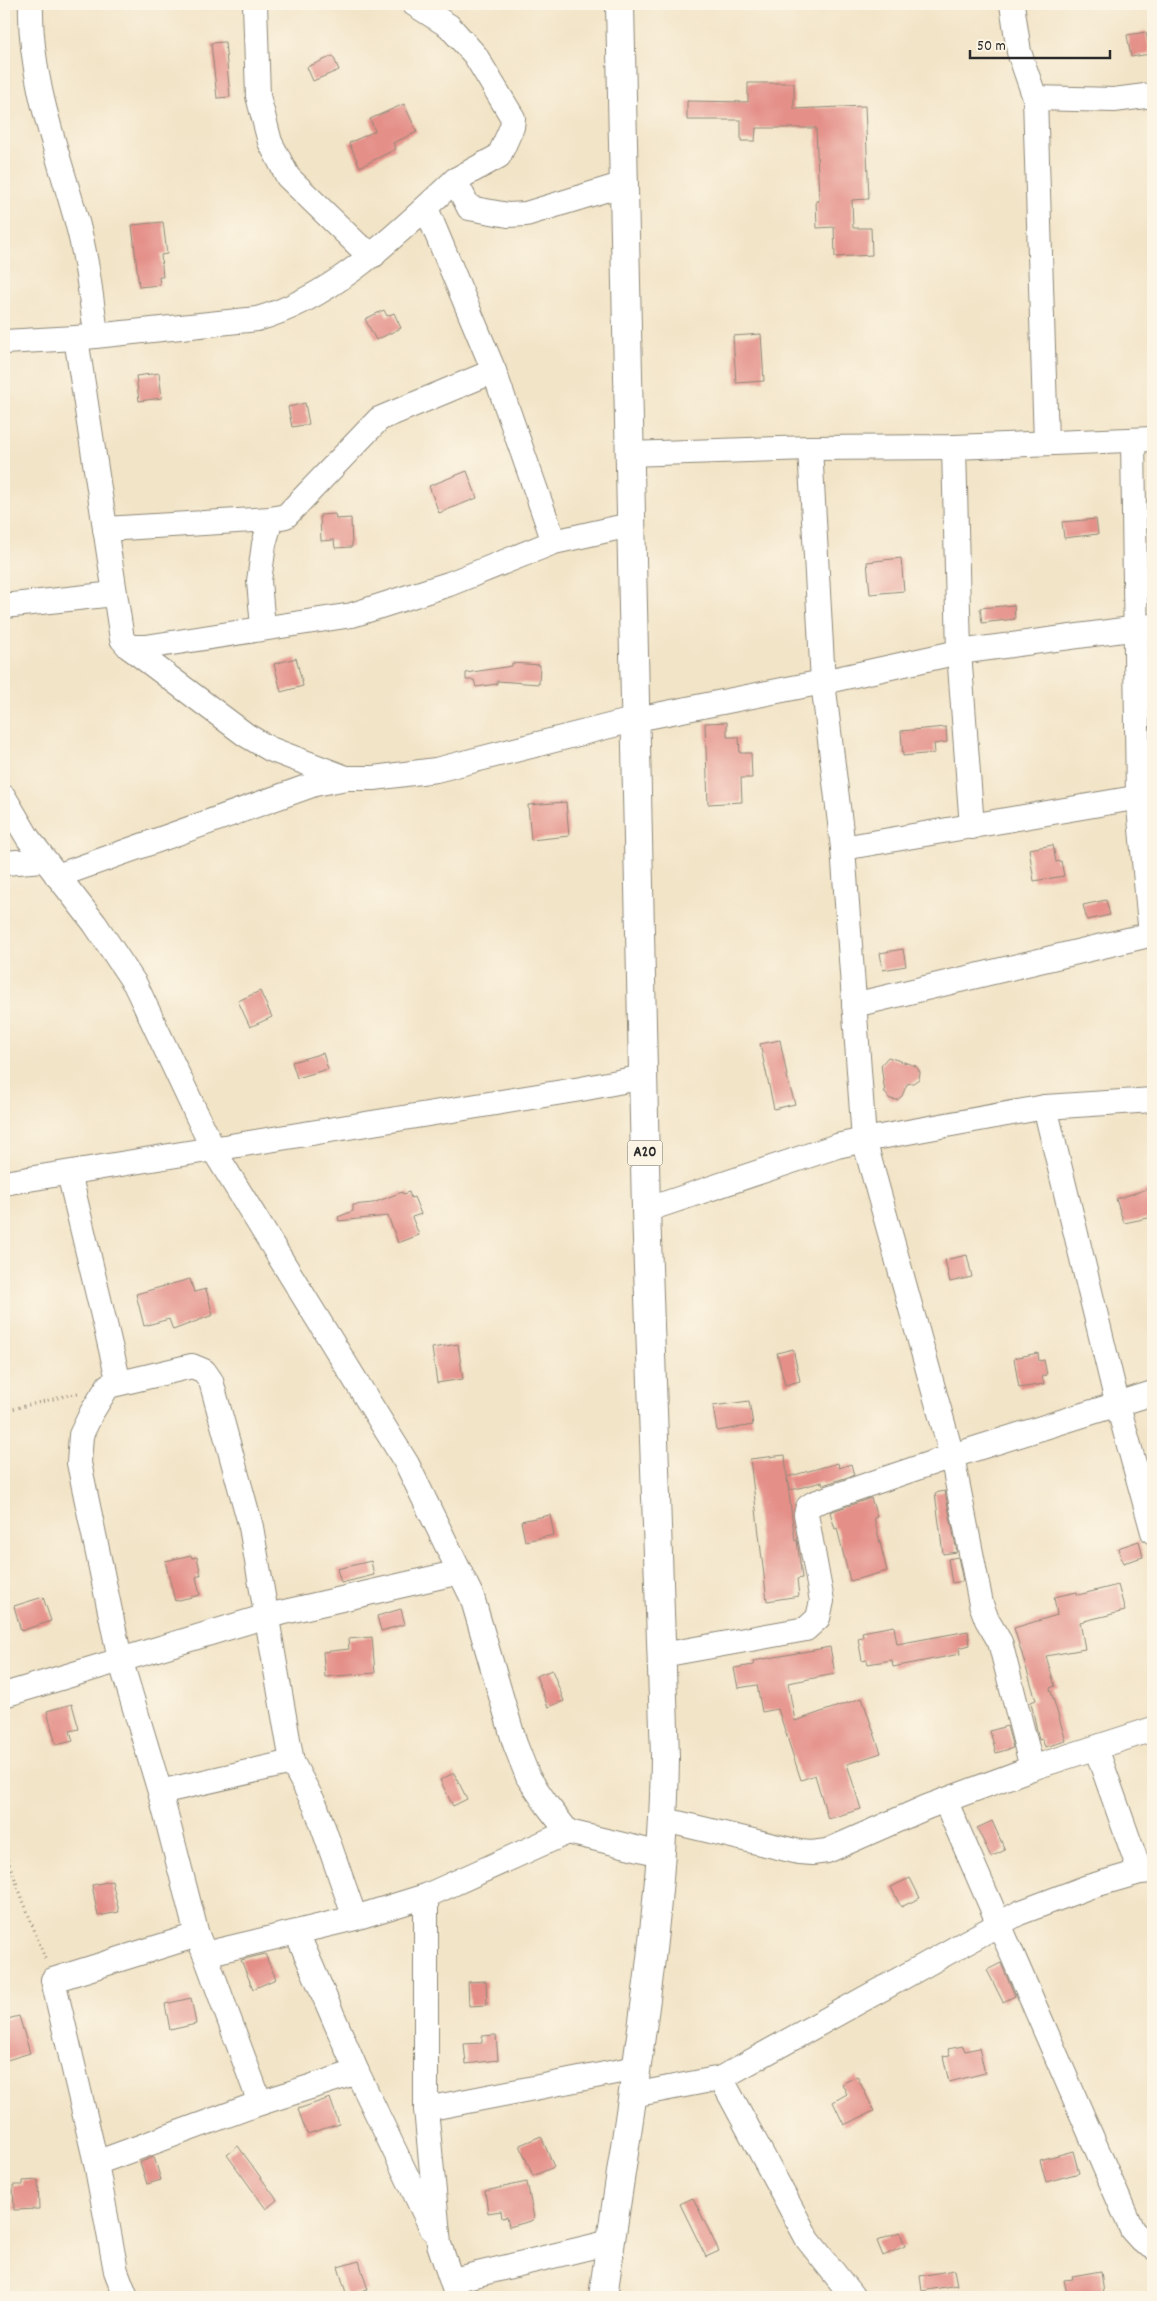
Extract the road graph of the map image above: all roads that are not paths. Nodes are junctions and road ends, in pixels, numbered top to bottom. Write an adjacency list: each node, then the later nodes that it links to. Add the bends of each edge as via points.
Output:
1 (31, 4): 12 (street, via 30,23 40,97 78,224 89,274)
2 (255, 4): 11 (street, via 258,96 270,142 288,177 358,245)
3 (414, 4): 8 (street, via 449,26 475,55 513,118 499,156)
4 (620, 4): 9 (main road, A20)
5 (1012, 4): 7 (street, via 1019,52)
6 (1153, 95): 7 (street, via 1114,100)
7 (1035, 98): 16 (street)
8 (455, 180): 9 (street, via 469,208 508,215 526,214); 10 (street)
9 (624, 184): 19 (main road, A20)
10 (426, 208): 11 (street); 14 (street)
11 (374, 255): 12 (street, via 318,292 270,316)
12 (86, 336): 13 (street); 22 (street)
13 (4, 342)
14 (494, 370): 20 (street, via 378,419 286,516); 23 (street)
15 (1143, 440): 16 (street); 26 (street)
16 (1046, 442): 17 (street)
17 (954, 447): 18 (street); 29 (street)
18 (810, 448): 19 (street); 30 (street)
19 (629, 454): 21 (main road, A20)
20 (271, 519): 22 (street); 27 (street, via 259,581)
21 (630, 525): 23 (street); 31 (main road, A20)
22 (105, 529): 24 (street)
23 (554, 542): 27 (street, via 398,601 352,614)
24 (114, 594): 25 (street); 28 (street, via 122,639)
25 (4, 606)
26 (1144, 627): 29 (street); 33 (street)
27 (263, 628): 28 (street)
28 (129, 647): 32 (street, via 246,735 270,749)
29 (959, 652): 30 (street); 35 (street)
30 (824, 682): 31 (street); 36 (street)
31 (637, 719): 32 (street, via 436,770); 41 (main road, A20)
32 (346, 778): 38 (street, via 315,784)
33 (1145, 795): 35 (street); 39 (street)
34 (4, 797): 38 (street)
35 (972, 828): 36 (street)
36 (844, 848): 40 (street)
37 (4, 862): 38 (street)
38 (50, 868): 45 (street, via 95,924 134,984)
39 (1152, 935): 40 (street)
40 (854, 1005): 44 (street)
41 (644, 1077): 45 (street); 48 (main road, A20)
42 (1153, 1100): 43 (street)
43 (1045, 1107): 44 (street); 51 (street)
44 (864, 1140): 48 (street, via 837,1146); 52 (street)
45 (213, 1149): 46 (street); 54 (street, via 407,1464)
46 (69, 1172): 47 (street); 49 (street)
47 (4, 1183)
48 (646, 1210): 56 (main road, A20)
49 (113, 1385): 55 (street, via 192,1366 204,1371 211,1381 251,1527); 57 (street, via 92,1412 82,1435 79,1463)
50 (1153, 1393): 51 (street)
51 (1117, 1402): 52 (street); 53 (street)
52 (952, 1456): 56 (street, via 808,1507 806,1514 822,1601 818,1618 806,1630); 62 (street, via 981,1604 1000,1642)
53 (1153, 1532)
54 (460, 1572): 55 (street); 66 (street, via 472,1597 515,1744 528,1777)
55 (266, 1616): 57 (street); 61 (street)
56 (662, 1655): 65 (main road, A20)
57 (120, 1659): 58 (street); 63 (street)
58 (4, 1695)
59 (1153, 1729): 60 (street)
60 (1096, 1748): 62 (street); 68 (street)
61 (292, 1762): 63 (street); 70 (street, via 316,1807)
62 (1032, 1768): 64 (street)
63 (160, 1792): 73 (street)
64 (945, 1800): 65 (street, via 827,1851 812,1853); 71 (street)
65 (664, 1820): 67 (main road, A20)
66 (568, 1832): 67 (street); 69 (street)
67 (661, 1854): 74 (main road, A20)
68 (1147, 1871): 71 (street, via 1088,1887 1019,1912)
69 (426, 1896): 70 (street); 79 (street)
70 (355, 1918): 72 (street)
71 (998, 1924): 76 (street); 83 (street, via 1132,2230)
72 (297, 1933): 73 (street); 75 (street)
73 (201, 1944): 78 (street); 80 (street, via 53,1980)
74 (636, 2068): 77 (main road, A20); 79 (street)
75 (357, 2072): 78 (street); 82 (street)
76 (721, 2078): 77 (street); 87 (street, via 808,2240)
77 (633, 2095): 81 (main road, A20)
78 (260, 2103): 80 (street)
79 (426, 2109): 82 (street)
80 (96, 2163): 85 (street, via 116,2271)
81 (611, 2242): 84 (street); 86 (main road, A20)
82 (439, 2244): 84 (street)
83 (1153, 2247)
84 (455, 2288)
85 (126, 2297)
86 (603, 2297)
87 (853, 2297)

